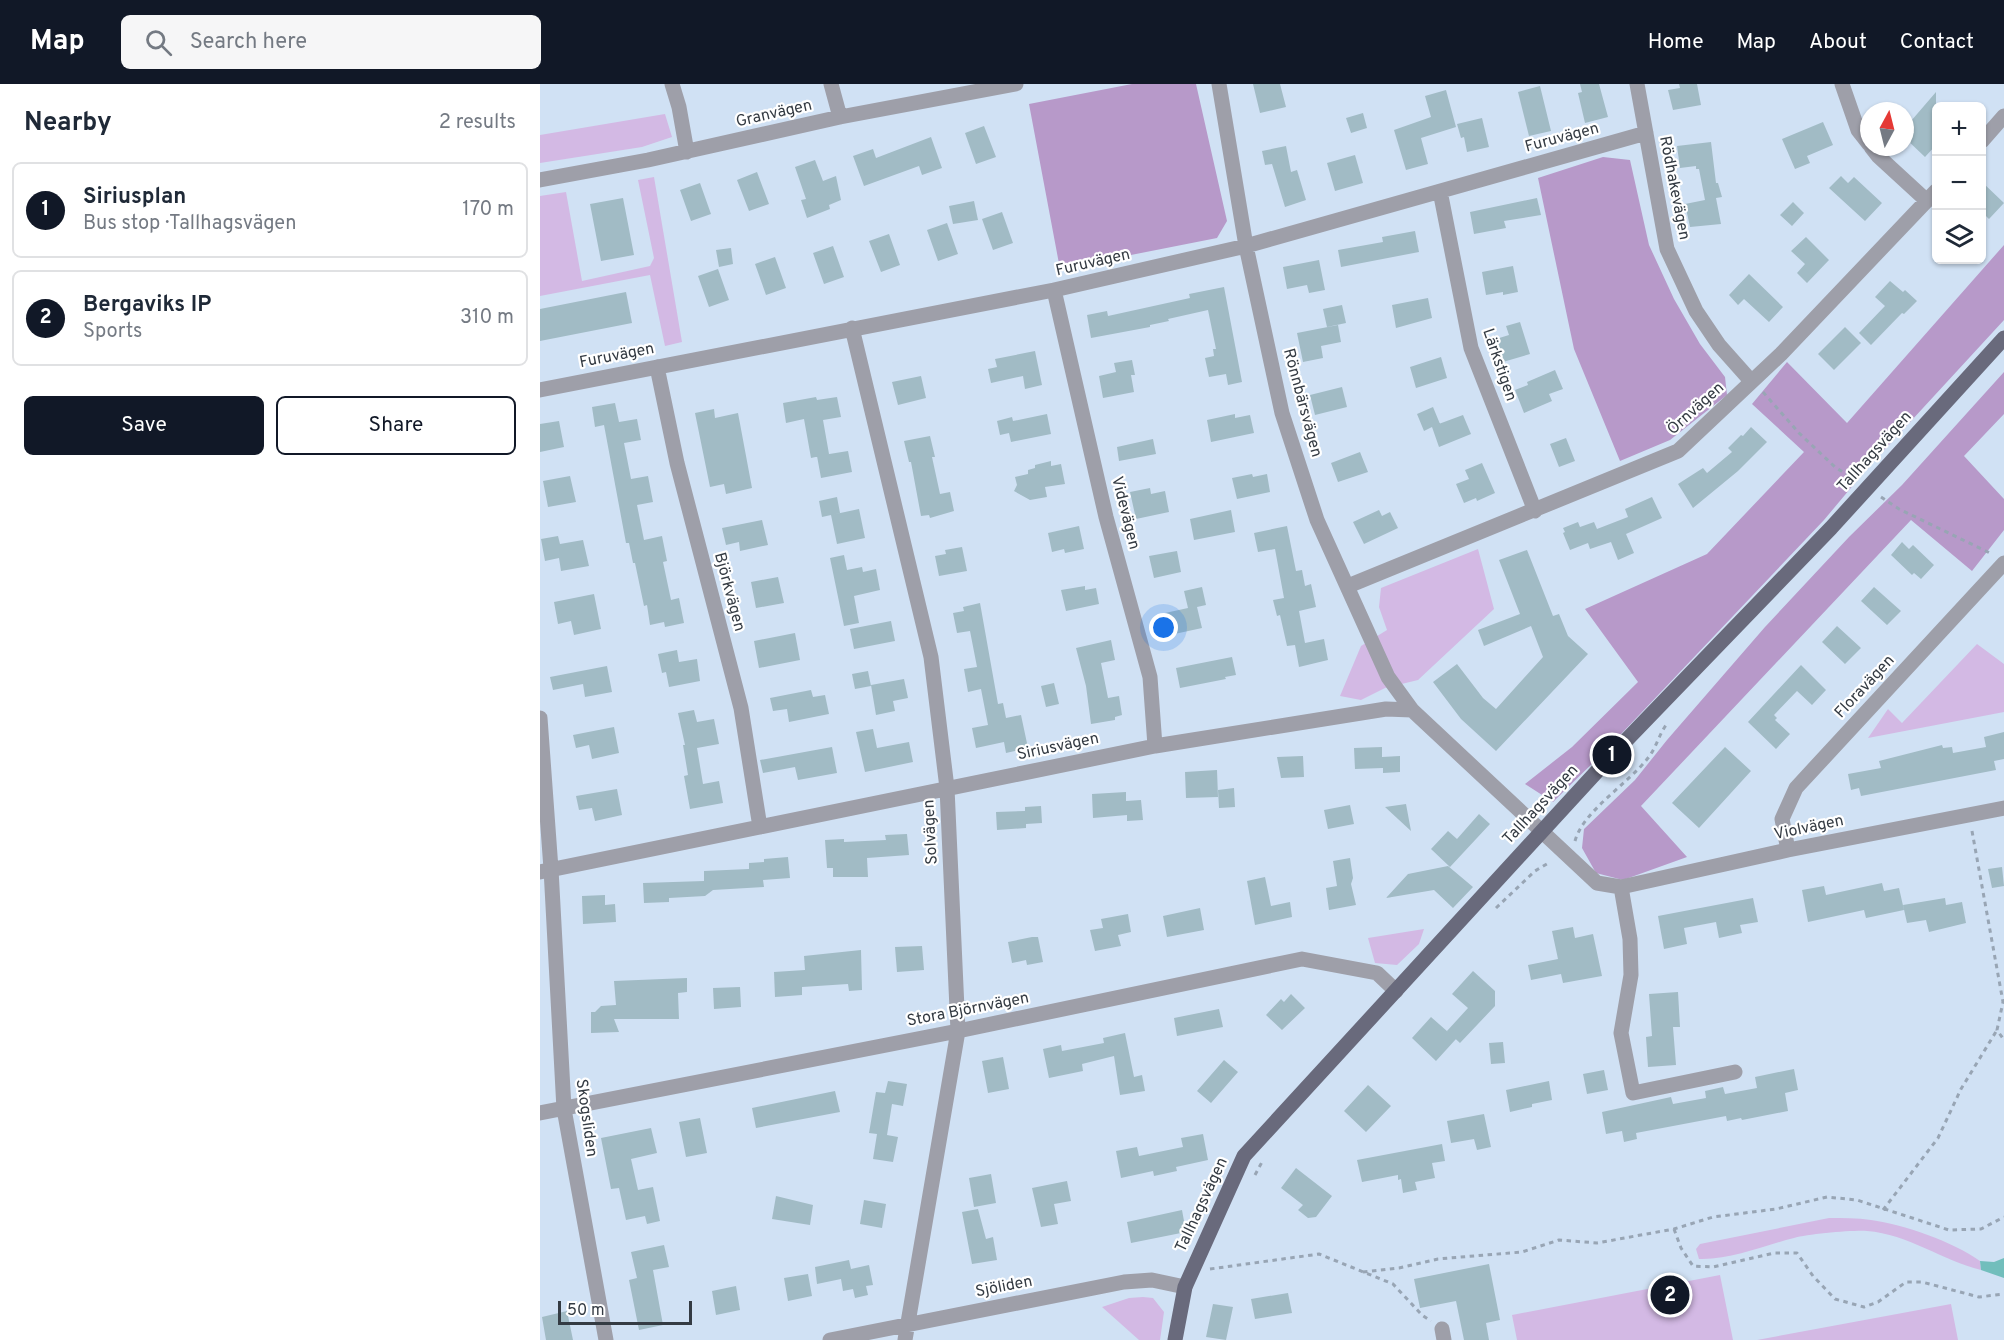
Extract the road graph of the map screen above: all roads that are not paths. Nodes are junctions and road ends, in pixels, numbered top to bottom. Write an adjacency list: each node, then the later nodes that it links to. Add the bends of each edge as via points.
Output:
1 (672, 84): 12 (street)
2 (831, 84): 8 (street)
3 (1016, 84): 8 (street, Granvägen)
4 (1219, 84): 17 (street, Rönnbärsvägen)
5 (1637, 84): 10 (street, Rödhakevägen)
6 (1842, 84): 9 (street)
7 (2004, 116): 11 (street)
8 (840, 117): 12 (street, Granvägen)
9 (1860, 132)
10 (1646, 133): 15 (street, Furuvägen); 22 (street, Rödhakevägen, via 1667,249 1696,311)
11 (1986, 136)
12 (687, 152): 14 (street, Granvägen)
13 (1878, 156): 16 (street)
14 (540, 180)
15 (1440, 190): 17 (street, Furuvägen); 24 (street, Lärkstigen, via 1471,348)
16 (1932, 196): 22 (street, Örnvägen)
17 (1246, 246): 18 (street, Furuvägen); 26 (street, Rönnbärsvägen, via 1282,413 1317,520)
18 (1054, 290): 19 (street, Furuvägen); 29 (street, Videvägen, via 1106,517 1150,677)
19 (852, 328): 21 (street, Furuvägen); 30 (street, Solvägen, via 931,657)
20 (2004, 338): 33 (main road, Tallhagsvägen, via 1831,528)
21 (657, 367): 23 (street, Furuvägen); 32 (street, Björkvägen, via 677,463 741,708)
22 (1751, 381): 24 (street, Örnvägen, via 1678,451)
23 (540, 390)
24 (1535, 511): 26 (street, Örnvägen)
25 (2004, 563): 34 (street, Floravägen, via 1796,788 1782,819)
26 (1348, 586): 27 (street, Rönnbärsvägen, via 1388,677)
27 (1412, 710): 29 (street, Siriusvägen, via 1386,709); 33 (street)
28 (540, 718): 35 (street, Skogsliden)
29 (1155, 746): 30 (street, Siriusvägen)
30 (947, 788): 32 (street, Siriusvägen); 38 (street, Solvägen)
31 (2004, 808): 34 (street, Violvägen)
32 (760, 828): 35 (street, Siriusvägen)
33 (1542, 831): 36 (street, Violvägen, via 1597,883); 37 (main road, Tallhagsvägen)
34 (1788, 850): 36 (street, Violvägen)
35 (545, 870): 40 (street, Skogsliden)
36 (1621, 887): 39 (street, via 1630,939 1631,975 1621,1033 1632,1093)
37 (1396, 991): 38 (street, Stora Björnvägen, via 1377,973 1302,959); 42 (main road, Tallhagsvägen, via 1244,1156)
38 (958, 1031): 40 (street, Stora Björnvägen); 43 (street, Solvägen)
39 (1736, 1072)
40 (564, 1108): 41 (street, Stora Björnvägen); 44 (street, Skogsliden)
41 (540, 1113)
42 (1185, 1287): 43 (street, Sjöliden, via 1152,1280 1124,1282); 47 (main road, Tallhagsvägen)
43 (907, 1324): 45 (street, Sjöliden); 46 (street, Solvägen)
44 (606, 1340)
45 (830, 1340)
46 (905, 1340)
47 (1175, 1340)

